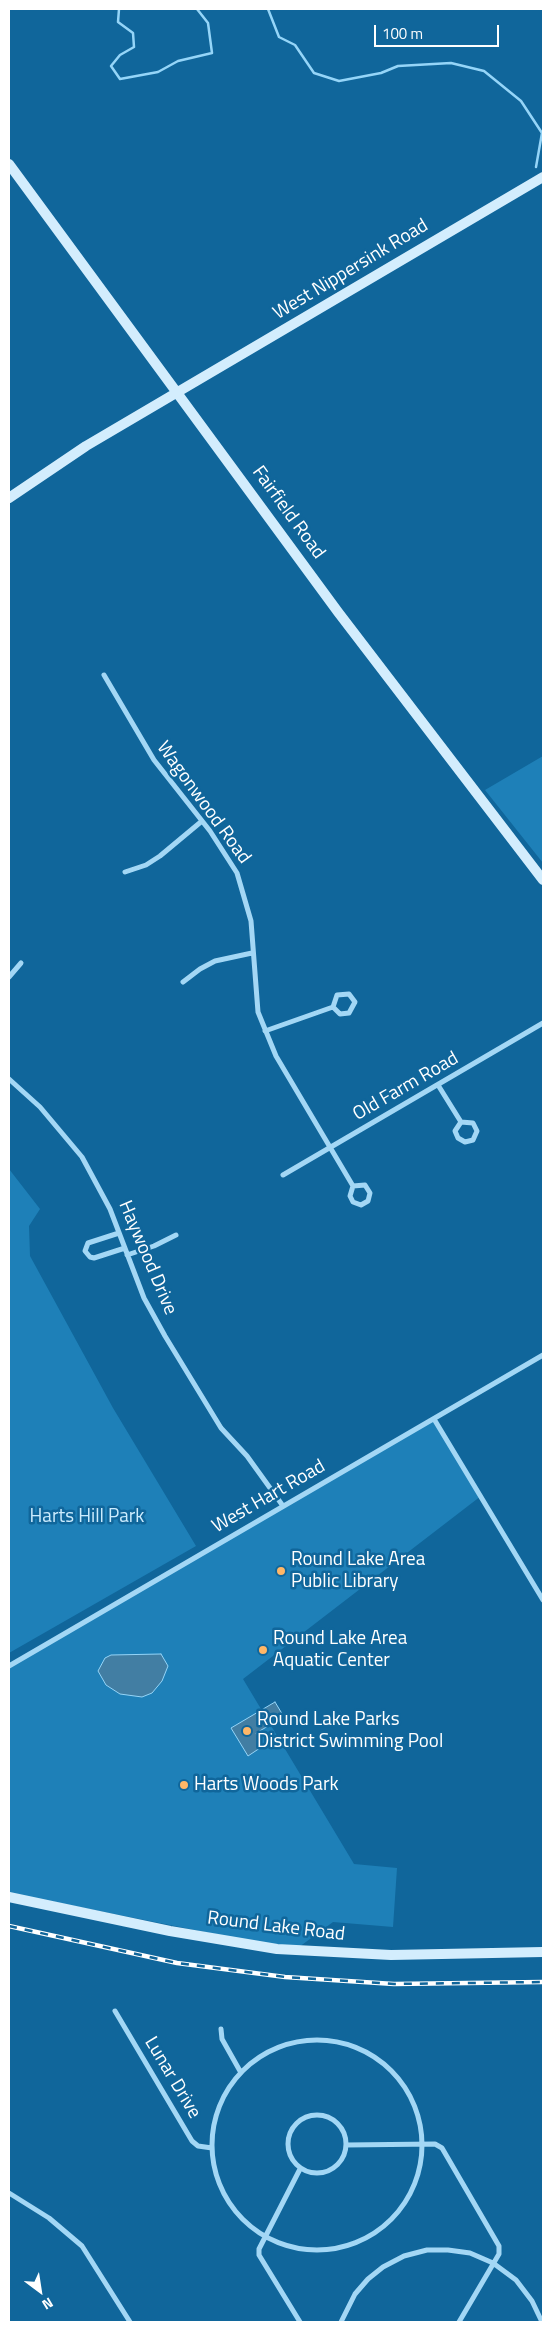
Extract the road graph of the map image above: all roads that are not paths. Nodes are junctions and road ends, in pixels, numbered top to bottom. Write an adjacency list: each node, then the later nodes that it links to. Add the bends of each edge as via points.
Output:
1 (9, 164): 3 (street, Fairfield Road)
2 (543, 177): 3 (street, West Nippersink Road)
3 (177, 393): 4 (street, West Nippersink Road, via 86,446); 8 (street, Fairfield Road, via 338,612)
4 (9, 498)
5 (104, 675): 6 (street, Wagonwood Road, via 150,754)
6 (202, 821): 7 (street, via 160,856); 9 (street, Wagonwood Road, via 226,852 242,886 250,921)
7 (126, 872)
8 (543, 880)
9 (252, 953): 12 (street, via 215,961); 15 (street, Wagonwood Road, via 258,1012)
10 (21, 963): 11 (street)
11 (9, 977)
12 (183, 982)
13 (333, 1007): 13 (street, via 340,1014 349,1013 354,1002 349,994 337,995); 15 (street)
14 (543, 1023): 17 (street, Old Farm Road)
15 (265, 1031): 19 (street, Wagonwood Road, via 276,1056)
16 (9, 1078): 22 (street, Haywood Drive, via 40,1107 82,1157)
17 (438, 1085): 18 (street); 19 (street, Old Farm Road)
18 (461, 1122): 18 (street, via 456,1131 458,1138 465,1142 473,1140 477,1132 474,1123)
19 (330, 1148): 20 (street, Old Farm Road); 21 (street, Wagonwood Road)
20 (283, 1175)
21 (353, 1186)
22 (119, 1233): 24 (street, Haywood Drive); 24 (street, via 88,1243 85,1250 94,1258)
23 (176, 1234): 25 (street)
24 (125, 1248): 25 (street, Haywood Drive)
25 (127, 1255): 28 (street, Haywood Drive, via 144,1298 195,1387 221,1428 247,1456)
26 (543, 1355): 27 (street, West Hart Road)
27 (434, 1419): 28 (street, West Hart Road); 29 (street)
28 (283, 1506): 30 (street, West Hart Road)
29 (543, 1600)
30 (9, 1666)
31 (9, 1897): 32 (street, Round Lake Road, via 170,1931 277,1949 391,1955)
32 (543, 1952)
33 (115, 2011): 38 (street, Lunar Drive, via 192,2141 198,2146)
34 (221, 2029): 35 (street, via 222,2039)
35 (240, 2071): 36 (street, via 279,2046 298,2041 339,2042 367,2053 388,2067 404,2085 414,2105); 38 (street, via 216,2112)
36 (423, 2144): 37 (street); 41 (street, via 418,2172 400,2209 386,2224 366,2237 344,2247 302,2250); 42 (street, via 442,2148 499,2246 499,2254)
37 (346, 2145): 39 (street, via 340,2161 326,2172 317,2174); 39 (street, via 339,2126 332,2120 322,2116 303,2119 290,2133 287,2143 291,2158)
38 (212, 2148): 41 (street, via 218,2182 232,2206 250,2226)
39 (300, 2169): 41 (street)
40 (9, 2193): 43 (street, via 49,2218 82,2246)
41 (266, 2237): 44 (street, via 259,2248 259,2255)
42 (493, 2263): 45 (street, via 470,2253 448,2250 427,2250 404,2256 368,2278 355,2294); 46 (street); 47 (street, via 516,2280 532,2301)
43 (130, 2322)
44 (300, 2322)
45 (341, 2322)
46 (459, 2322)
47 (542, 2322)

